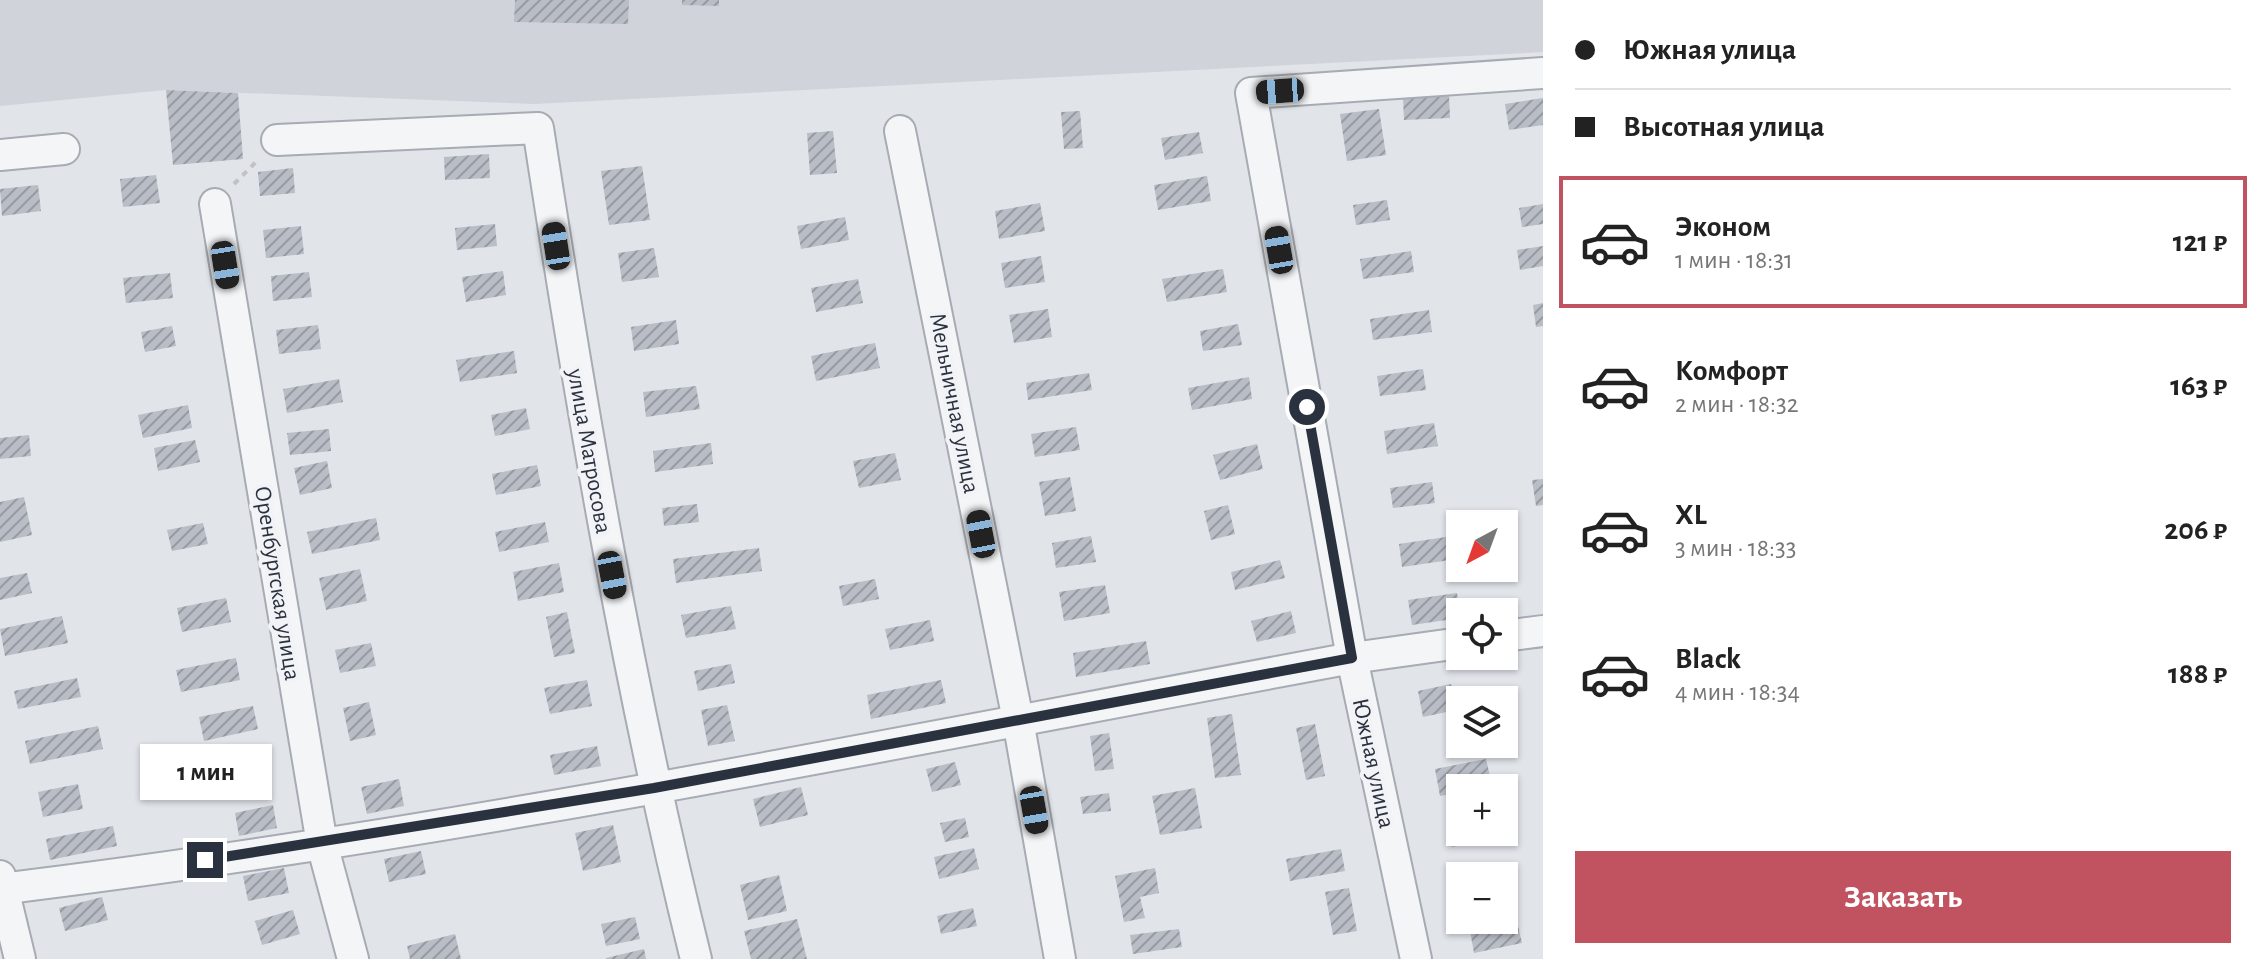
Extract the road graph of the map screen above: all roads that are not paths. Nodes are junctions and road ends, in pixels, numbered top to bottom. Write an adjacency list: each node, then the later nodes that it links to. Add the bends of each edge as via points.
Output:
1 (1543, 73): 10 (street, Южная улица, via 1251,93)
2 (900, 131): 11 (street, Мельничная улица)
3 (277, 140): 12 (street, улица Матросова, via 538,128 588,453)
4 (64, 149): 5 (street)
5 (0, 155)
6 (215, 204): 13 (street, Оренбургская улица)
7 (1543, 631): 8 (street)
8 (1518, 634)
9 (1446, 645): 10 (street)
10 (1352, 658): 11 (street); 19 (street, Южная улица)
11 (1018, 720): 12 (street); 18 (street, Мельничная улица)
12 (654, 788): 13 (street); 17 (street, улица Матросова)
13 (322, 844): 14 (street); 16 (street, Оренбургская улица)
14 (1, 884): 15 (street)
15 (20, 959)
16 (353, 959)
17 (696, 959)
18 (1060, 959)
19 (1416, 959)

